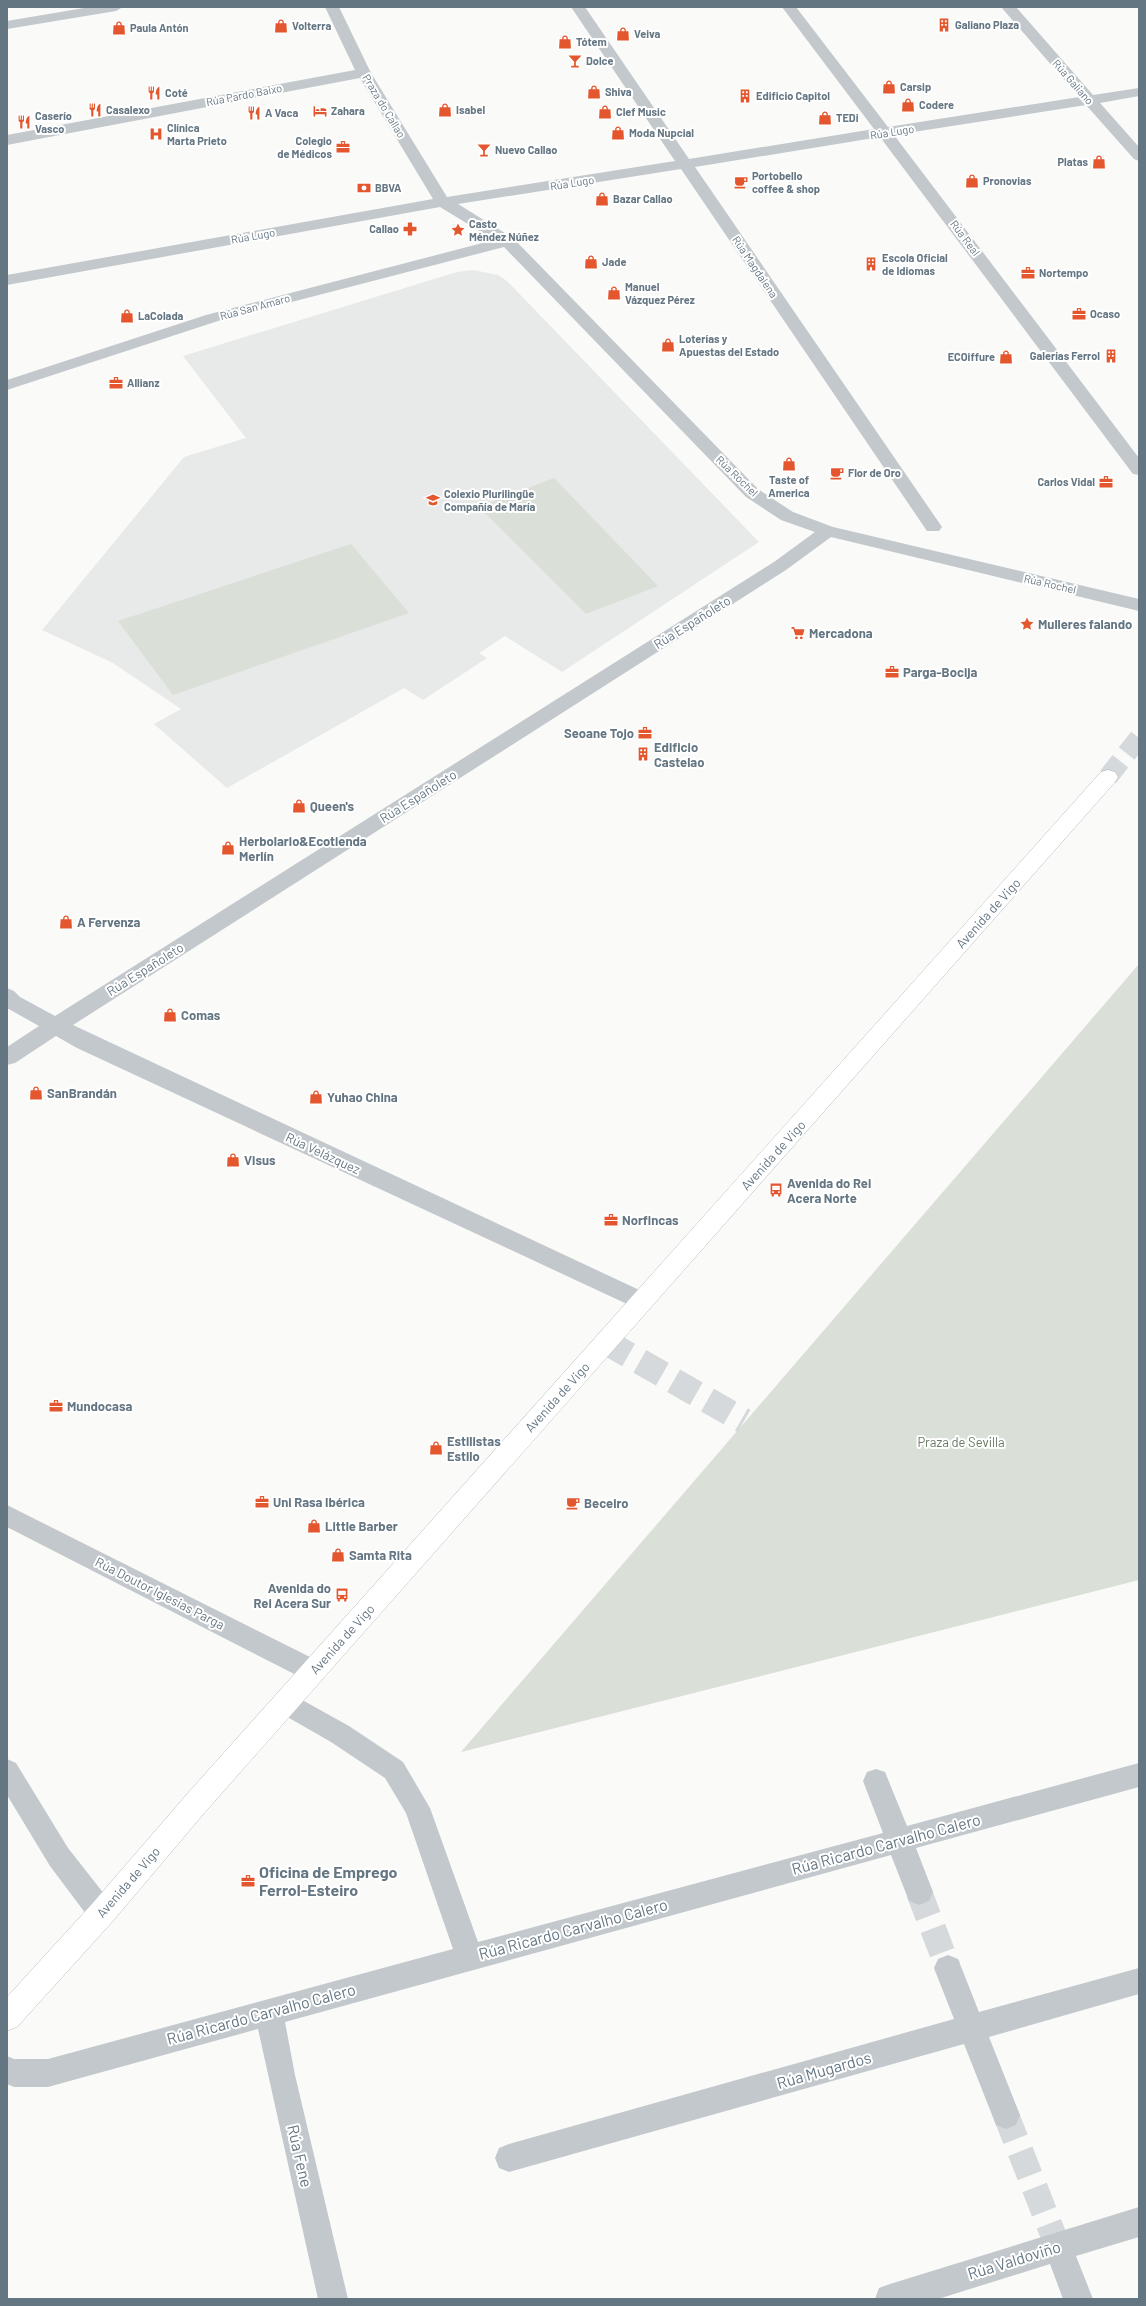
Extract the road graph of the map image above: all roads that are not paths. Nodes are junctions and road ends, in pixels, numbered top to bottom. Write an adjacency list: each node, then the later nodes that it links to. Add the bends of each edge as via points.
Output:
1 (116, 7): 6 (street)
2 (332, 7): 7 (street, Praza do Callao)
3 (578, 7): 13 (street, Rúa Magdalena)
4 (790, 7): 10 (street, Rúa Real)
5 (1008, 7): 9 (street, Rúa Galiano)
6 (7, 25)
7 (364, 73): 11 (street, Rúa Pardo Baixo); 14 (street, Praza do Callao)
8 (1139, 92): 9 (street, Rúa Lugo)
9 (1089, 100): 10 (street, Rúa Lugo); 12 (street, Rúa Galiano)
10 (886, 133): 13 (street, Rúa Lugo); 18 (street, Rúa Real)
11 (7, 140)
12 (1139, 156)
13 (685, 165): 14 (street, Rúa Lugo); 19 (street, Rúa Magdalena)
14 (443, 202): 15 (street, Rúa Rochel); 16 (street, Rúa Lugo)
15 (507, 241): 17 (street, Rúa San Amaro, via 212,318); 20 (street, Rúa Rochel, via 752,493 787,516)
16 (7, 280)
17 (7, 385)
18 (1139, 470)
19 (933, 527)
20 (828, 531): 21 (street, Rúa Rochel); 24 (street, Rúa Españoleto, via 780,566)
21 (1139, 605)
22 (1108, 777): 26 (main road, Avenida de Vigo)
23 (7, 996): 24 (street, Rúa Velázquez)
24 (56, 1026): 25 (street, Rúa Españoleto); 26 (street, Rúa Velázquez, via 85,1042)
25 (7, 1057)
26 (642, 1302): 28 (main road, Avenida de Vigo)
27 (7, 1515): 28 (street, Rúa Doutor Iglesias Parga)
28 (313, 1671): 29 (main road, Avenida de Vigo)
29 (286, 1703): 35 (main road, Avenida de Vigo); 36 (street, via 340,1734 394,1770 417,1808)
30 (7, 1771): 35 (street, via 59,1857)
31 (1139, 1775): 33 (street, Rúa Ricardo Carvalho Calero)
32 (876, 1781): 33 (street)
33 (899, 1840): 34 (street); 36 (street, Rúa Ricardo Carvalho Calero)
34 (919, 1892)
35 (102, 1913): 40 (main road, Avenida de Vigo)
36 (470, 1957): 39 (street, Rúa Ricardo Carvalho Calero)
37 (948, 1968): 41 (street)
38 (1139, 1981): 41 (street, Rúa Mugardos)
39 (269, 2012): 42 (street, Rúa Ricardo Carvalho Calero, via 48,2073 14,2073); 47 (street, Rúa Fene)
40 (7, 2017)
41 (972, 2028): 43 (street); 44 (street, Rúa Mugardos)
42 (7, 2070)
43 (1006, 2115)
44 (509, 2158)
45 (1139, 2222): 46 (street, Rúa Valdoviño)
46 (1058, 2247): 48 (street, Rúa Valdoviño); 49 (street)
47 (333, 2299)
48 (890, 2299)
49 (1078, 2299)

